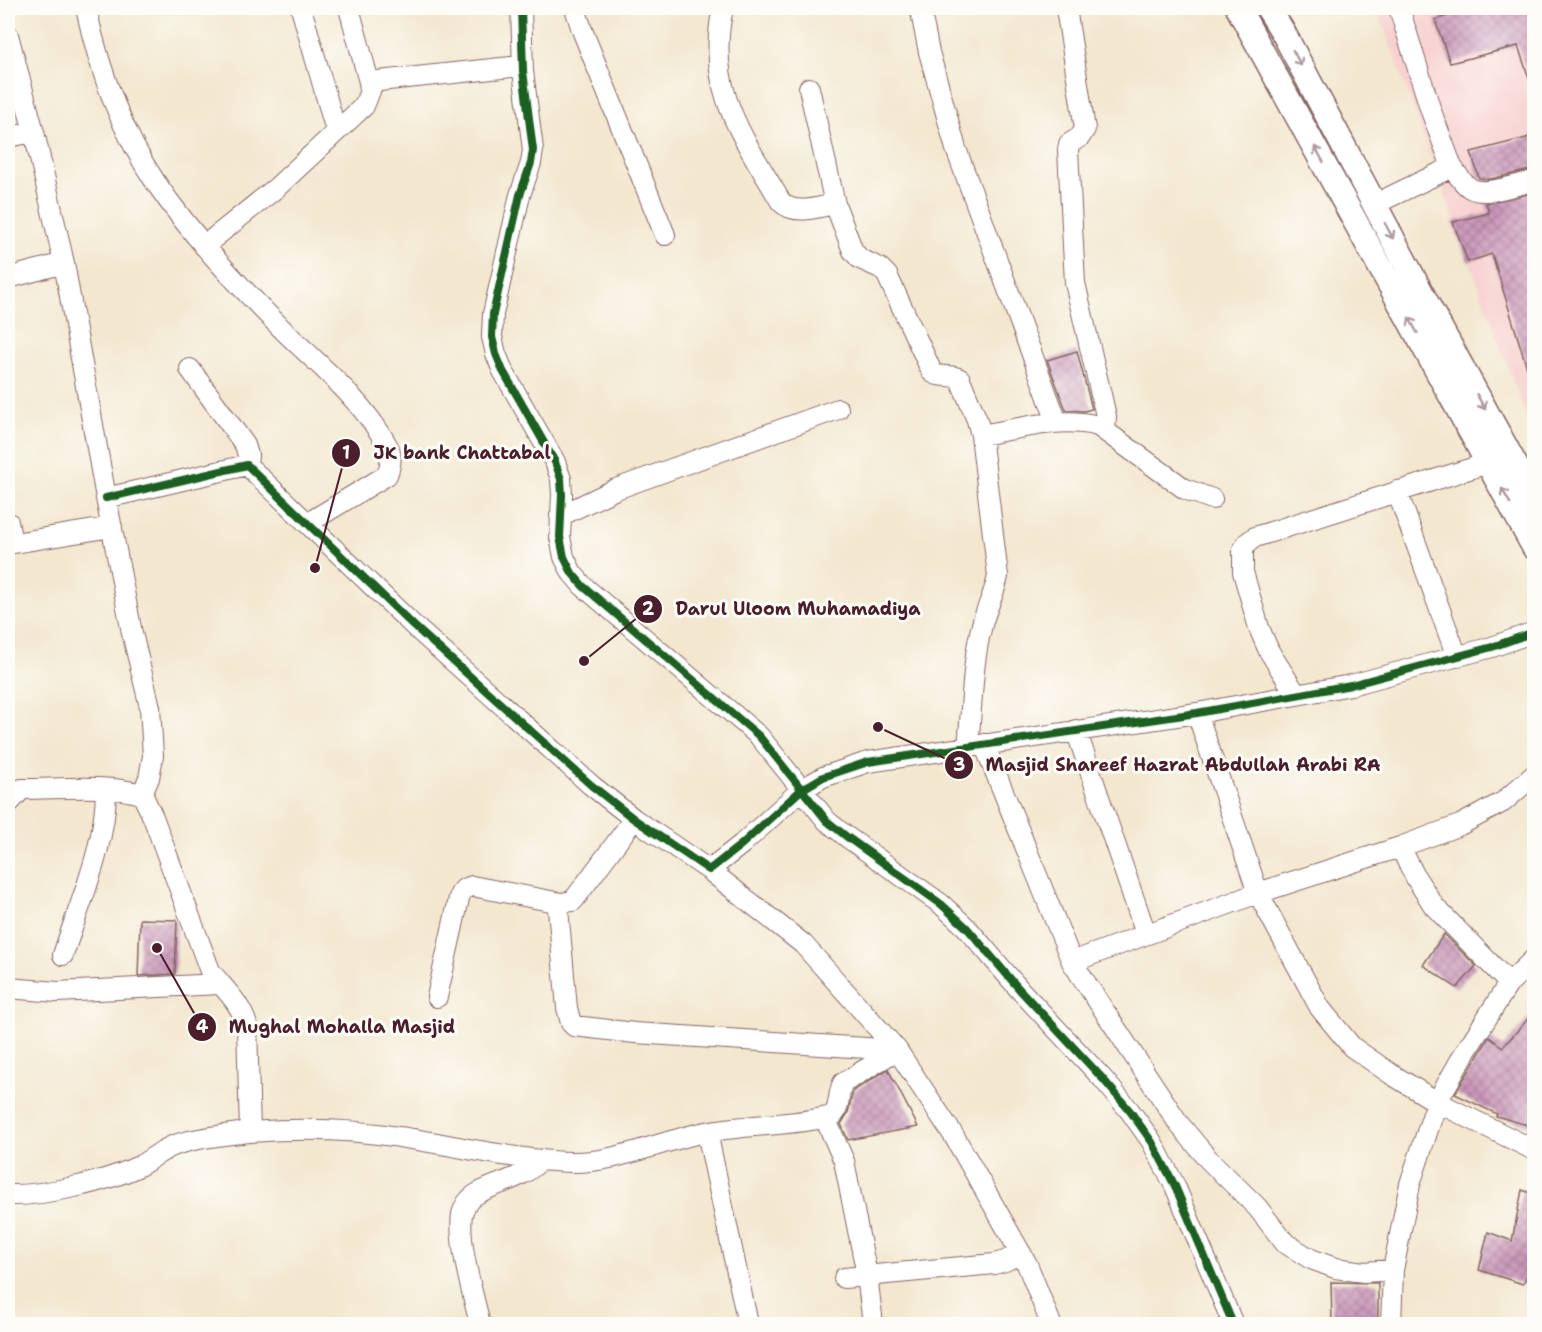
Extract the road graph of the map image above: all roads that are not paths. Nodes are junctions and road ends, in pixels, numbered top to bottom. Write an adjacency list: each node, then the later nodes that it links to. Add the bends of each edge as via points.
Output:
1 (86, 8): 24 (street, via 93,43 129,138 156,183)
2 (301, 8): 16 (street)
3 (349, 8): 14 (street)
4 (521, 8): 38 (street, via 523,71 533,150 493,314 492,337 503,371 555,462 561,479)
5 (575, 8): 23 (street)
6 (723, 8): 21 (street, via 719,69 734,120 785,206 802,210)
7 (920, 8): 29 (street, via 956,149)
8 (1066, 8): 30 (street, via 1085,129 1068,150 1075,282 1106,416)
9 (1238, 8): 32 (main road, one-way to 9)
10 (1268, 8): 22 (main road, one-way to 22)
11 (1399, 8): 19 (street)
12 (8, 35): 17 (street)
13 (512, 66): 14 (street)
14 (369, 82): 16 (street, via 364,106)
15 (809, 88): 21 (street)
16 (336, 131): 24 (street, via 276,188)
17 (34, 132): 18 (street); 25 (street)
18 (8, 136)
19 (1452, 166): 20 (street, via 1462,182 1476,191); 22 (street)
20 (1534, 181)
21 (835, 204): 31 (street, via 856,255 887,275 932,372 957,376 963,383)
22 (1375, 204): 36 (main road, one-way to 36)
23 (665, 236)
24 (204, 246): 40 (street, via 261,309 351,397 388,446 391,464 387,475)
25 (64, 263): 26 (street); 35 (street)
26 (8, 278)
27 (190, 369): 33 (street, via 245,445)
28 (838, 409): 38 (street, via 616,489)
29 (1057, 422): 30 (street, via 1085,423); 31 (street)
30 (1105, 431): 37 (street, via 1185,489)
31 (981, 435): 49 (street, via 999,576 979,641)
32 (1488, 463): 34 (street); 43 (main road, one-way to 32)
33 (247, 465): 35 (street); 40 (street)
34 (1397, 491): 45 (street); 46 (street, via 1255,537 1243,550 1243,572 1258,628)
35 (106, 498): 41 (street)
36 (1534, 499)
37 (1212, 500)
38 (560, 516): 54 (street, via 564,557 572,573 759,736)
39 (8, 522): 42 (street)
40 (308, 523): 56 (street, via 414,626)
41 (112, 527): 42 (street); 53 (street, via 150,707 153,756)
42 (10, 544)
43 (1534, 547)
44 (1534, 632): 45 (street)
45 (1457, 657): 46 (street, via 1351,685)
46 (1296, 694): 47 (street)
47 (1197, 713): 48 (street); 59 (street)
48 (1076, 730): 49 (street); 61 (street)
49 (976, 745): 54 (street, via 868,762 823,777); 64 (street)
50 (1534, 775): 57 (street, via 1503,802 1460,825)
51 (15, 789): 52 (street); 55 (street)
52 (106, 789): 53 (street); 62 (street, via 106,809 96,853)
53 (142, 794): 66 (street, via 202,954)
54 (794, 796): 58 (street); 85 (street, via 941,904 967,928 1130,1111 1175,1186)
55 (8, 804)
56 (634, 819): 58 (street); 60 (street, via 578,897)
57 (1400, 848): 59 (street); 65 (street, via 1434,906)
58 (710, 870): 69 (street, via 803,944)
59 (1258, 893): 61 (street); 70 (street, via 1320,1008 1352,1047)
60 (561, 903): 68 (street, via 472,886 464,889); 69 (street, via 558,909 567,1008 574,1026)
61 (1146, 934): 64 (street)
62 (63, 955)
63 (1534, 959): 65 (street)
64 (1072, 962): 78 (street, via 1179,1124 1257,1207 1285,1243 1335,1268)
65 (1509, 983): 70 (street)
66 (220, 984): 67 (street, via 57,992); 72 (street, via 233,996 247,1025)
67 (8, 988)
68 (437, 997)
69 (897, 1050): 71 (street, via 843,1083 836,1113); 77 (street, via 954,1136)
70 (1437, 1102): 74 (street); 78 (street, via 1410,1184)
71 (825, 1118): 73 (street); 79 (street, via 844,1161)
72 (250, 1132): 75 (street, via 344,1131); 76 (street, via 180,1143 142,1165 80,1184 24,1196)
73 (707, 1132): 75 (street, via 615,1158); 82 (street)
74 (1534, 1150)
75 (540, 1160): 81 (street, via 526,1173 475,1195 462,1213 465,1257)
76 (8, 1195)
77 (1021, 1253): 79 (street, via 994,1264); 84 (street)
78 (1393, 1270): 86 (street)
79 (867, 1275): 80 (street); 83 (street)
80 (844, 1278)
81 (480, 1324)
82 (748, 1324)
83 (873, 1324)
84 (1051, 1324)
85 (1233, 1324)
86 (1391, 1324)

